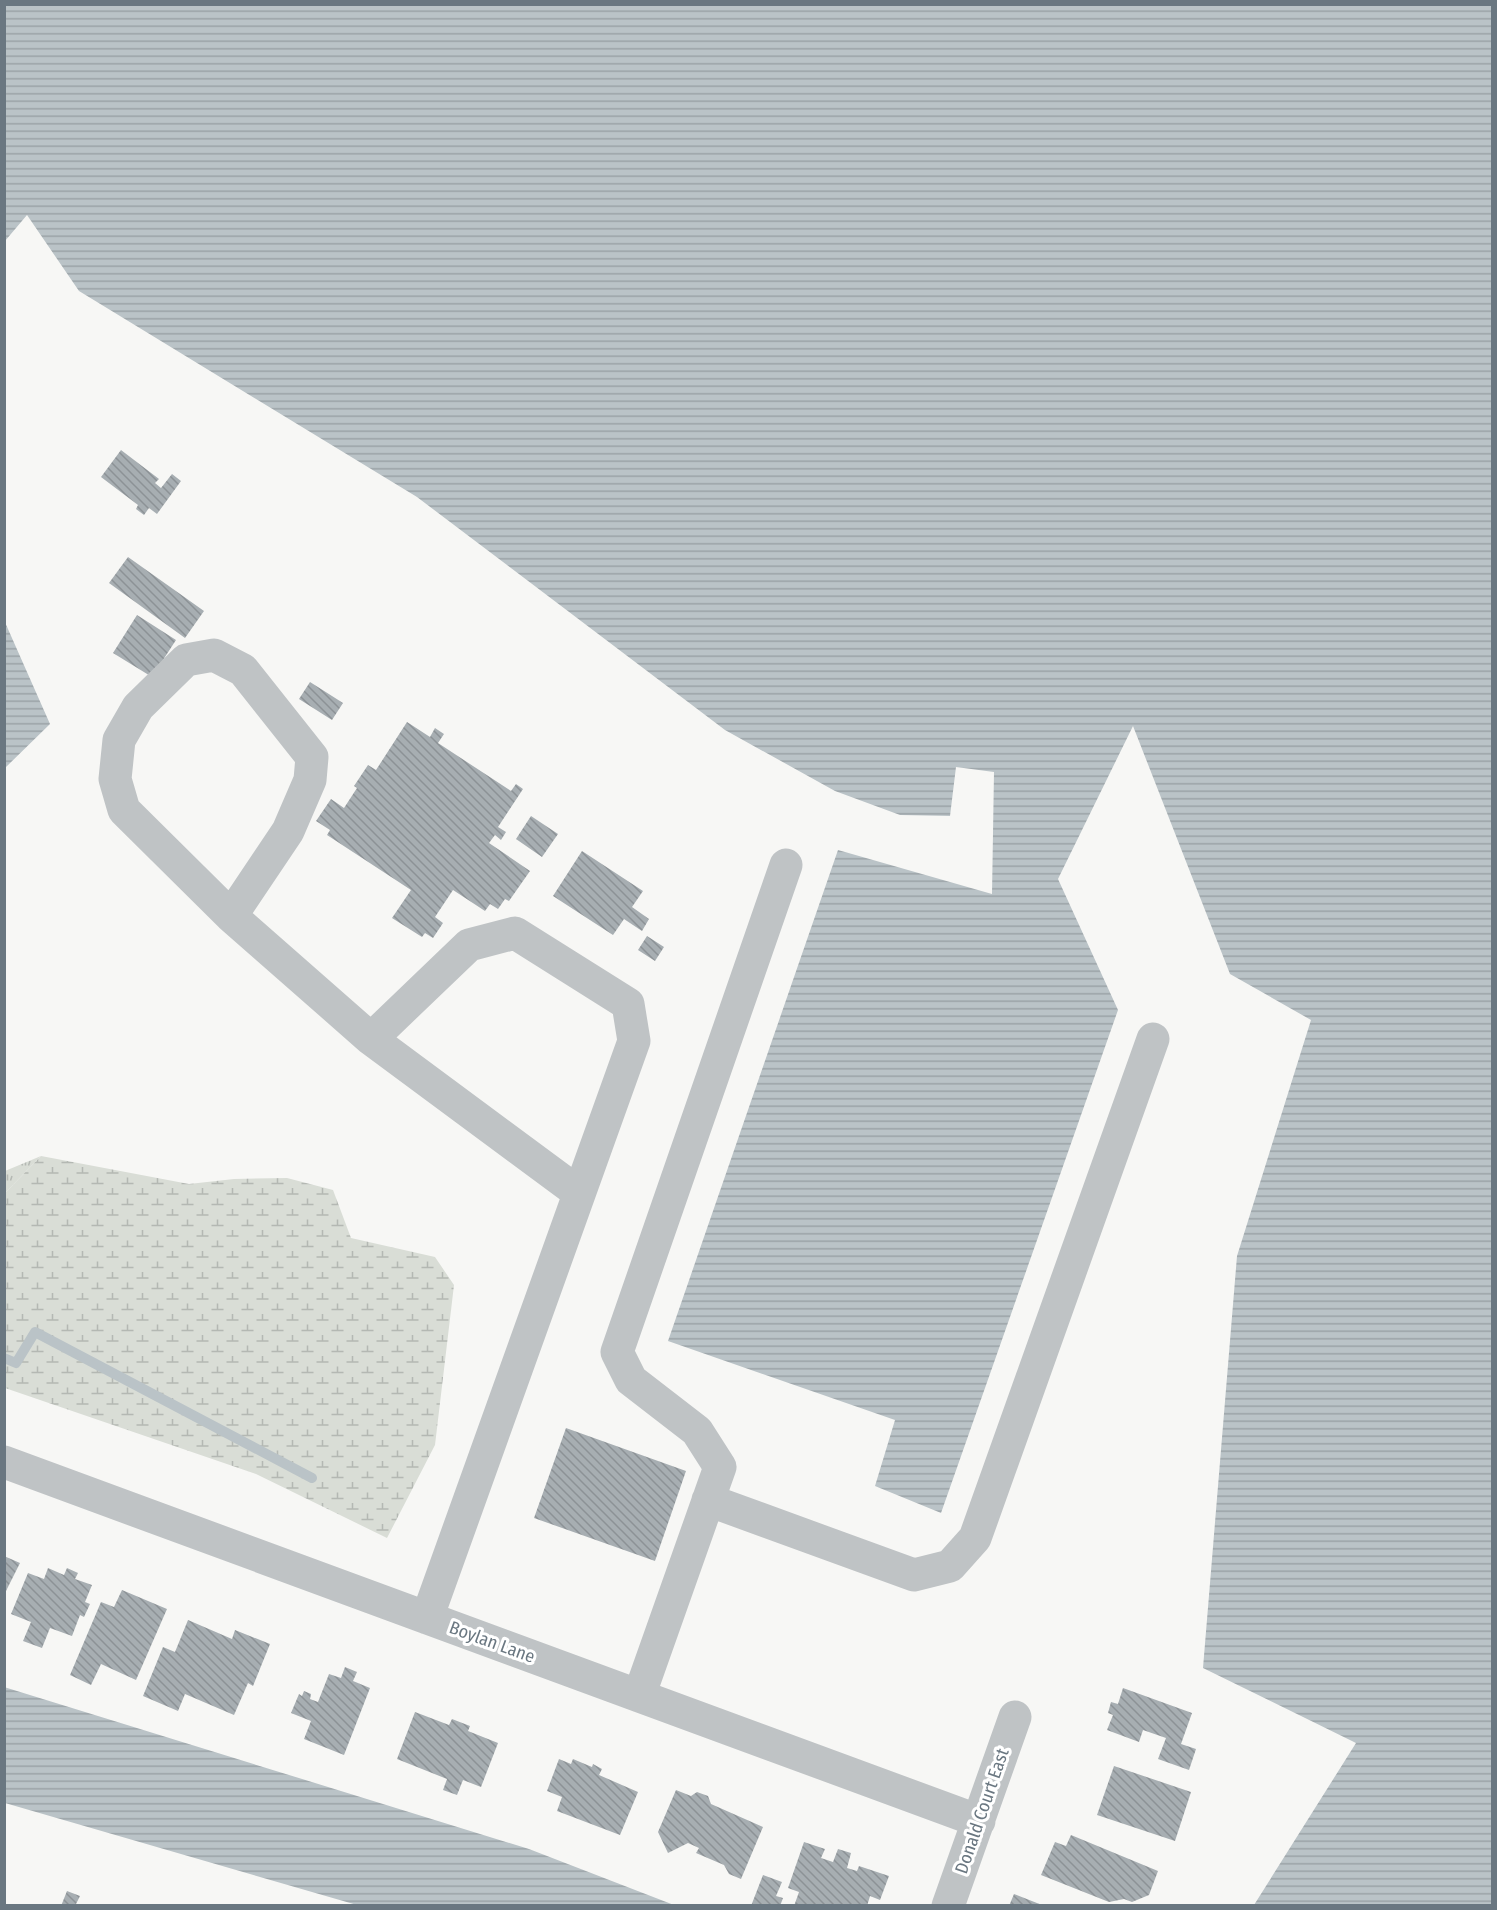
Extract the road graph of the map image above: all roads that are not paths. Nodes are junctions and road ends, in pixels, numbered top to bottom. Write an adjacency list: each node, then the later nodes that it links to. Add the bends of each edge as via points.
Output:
1 (786, 865): 7 (street, via 617,1352 631,1380 697,1431 720,1467)
2 (231, 916): 2 (street, via 124,810 115,779 119,740 138,707 186,660 213,655 243,670 312,757 310,780 288,831); 3 (street)
3 (371, 1039): 5 (street); 5 (street, via 469,945 514,933 628,1004 634,1041)
4 (1153, 1039): 7 (street, via 975,1538 950,1566 914,1575)
5 (579, 1193): 8 (street)
6 (4, 1462): 8 (street, Boylan Lane)
7 (708, 1500): 9 (street)
8 (427, 1618): 9 (street, Boylan Lane)
9 (639, 1696): 11 (street, Boylan Lane)
10 (1015, 1717): 11 (street, Donald Court East)
11 (979, 1821): 12 (street, Donald Court East)
12 (948, 1905)

